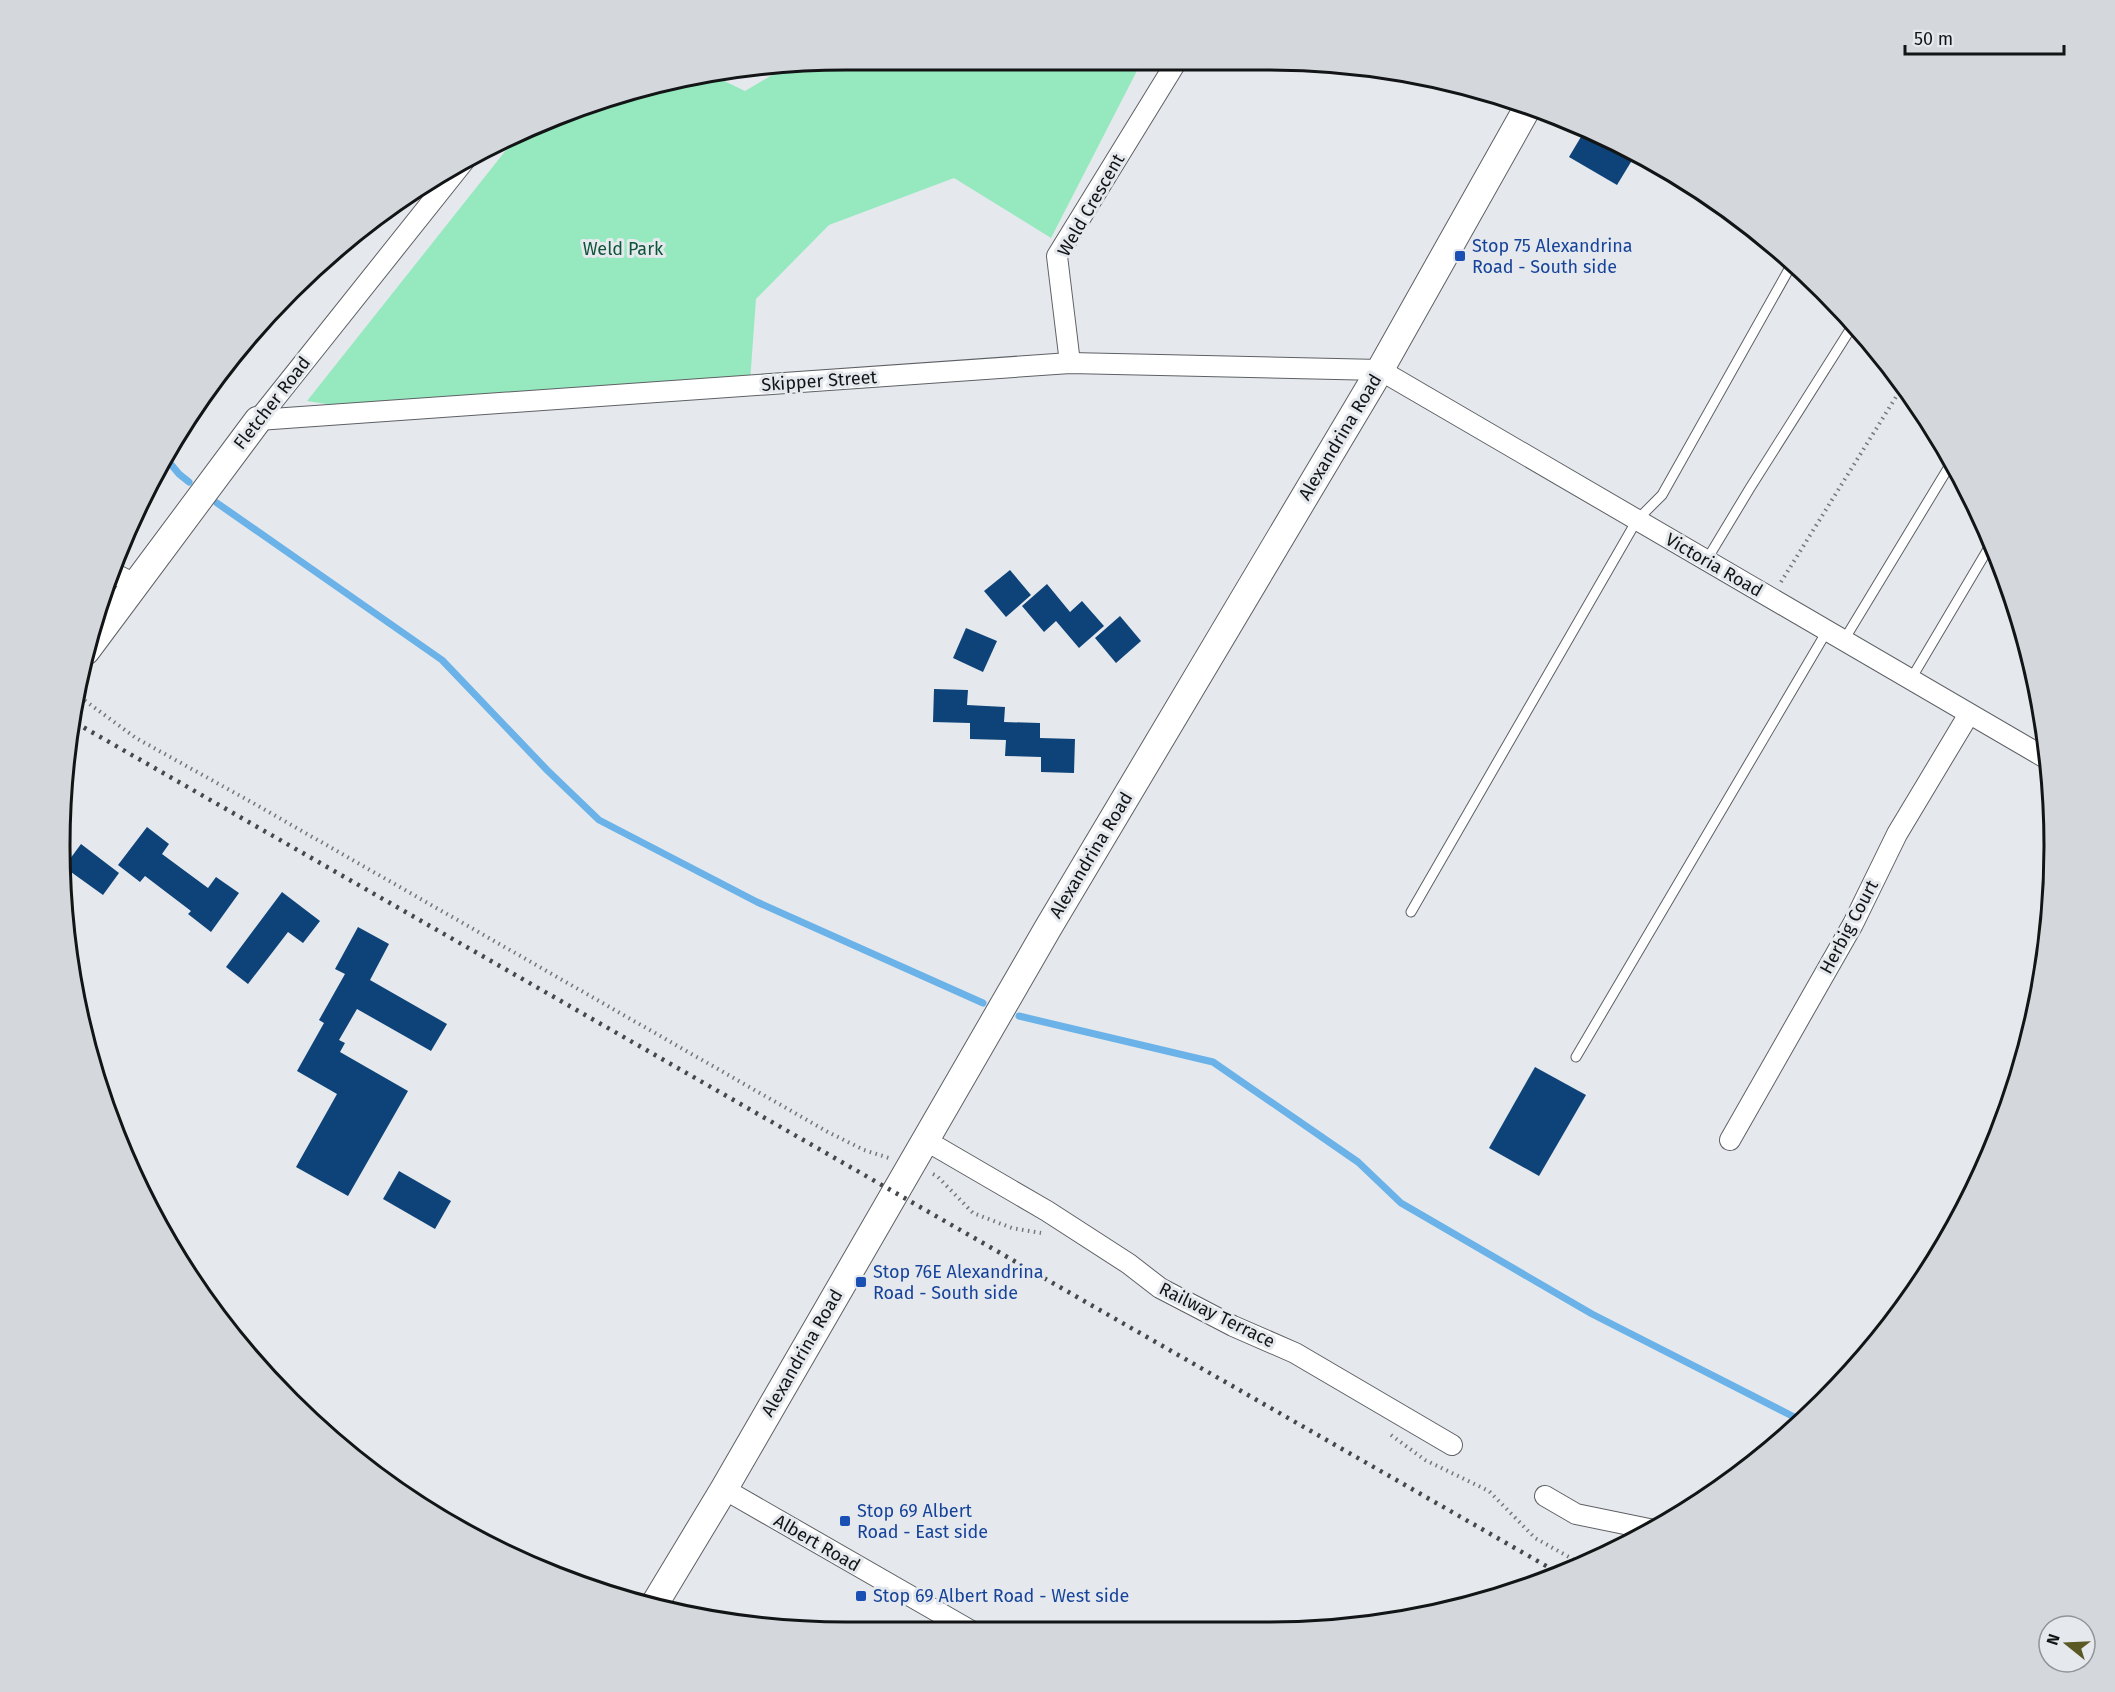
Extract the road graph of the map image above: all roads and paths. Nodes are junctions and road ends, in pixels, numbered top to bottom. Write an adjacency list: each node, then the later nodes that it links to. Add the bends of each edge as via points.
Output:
1 (1171, 70): 6 (street, Weld Crescent, via 1057,256)
2 (1524, 114): 7 (main road, Alexandrina Road)
3 (450, 179): 9 (street, Fletcher Road)
4 (1788, 271): 11 (lane, via 1662,495)
5 (1849, 332): 13 (lane)
6 (1070, 363): 7 (street, Skipper Street); 9 (street, Skipper Street)
7 (1380, 370): 11 (street, Victoria Road); 24 (main road, Alexandrina Road)
8 (1898, 393): 15 (path)
9 (258, 420): 14 (main road, Fletcher Road)
10 (1947, 469): 17 (lane)
11 (1637, 520): 13 (street, Victoria Road); 22 (lane)
12 (1986, 552): 18 (lane)
13 (1706, 561): 15 (street, Victoria Road)
14 (125, 579): 16 (main road, Fletcher Road)
15 (1771, 598): 17 (street, Victoria Road)
16 (108, 611)
17 (1835, 635): 18 (street, Victoria Road); 23 (lane)
18 (1911, 679): 20 (street, Victoria Road)
19 (84, 700): 26 (path, via 136,738 828,1132 864,1150)
20 (1969, 714): 21 (street, Victoria Road); 25 (street, Herbig Court, via 1897,834 1853,924)
21 (2039, 754)
22 (1411, 912)
23 (1576, 1057)
24 (925, 1140): 26 (main road, Alexandrina Road); 27 (street, Railway Terrace, via 1047,1211 1160,1288 1295,1353)
25 (1730, 1140)
26 (911, 1165): 28 (main road, Alexandrina Road)
27 (1452, 1445)
28 (724, 1490): 31 (main road, Alexandrina Road); 32 (street, Albert Road)
29 (1545, 1496): 30 (street, via 1576,1514)
30 (1640, 1527)
31 (658, 1598)
32 (955, 1622)

